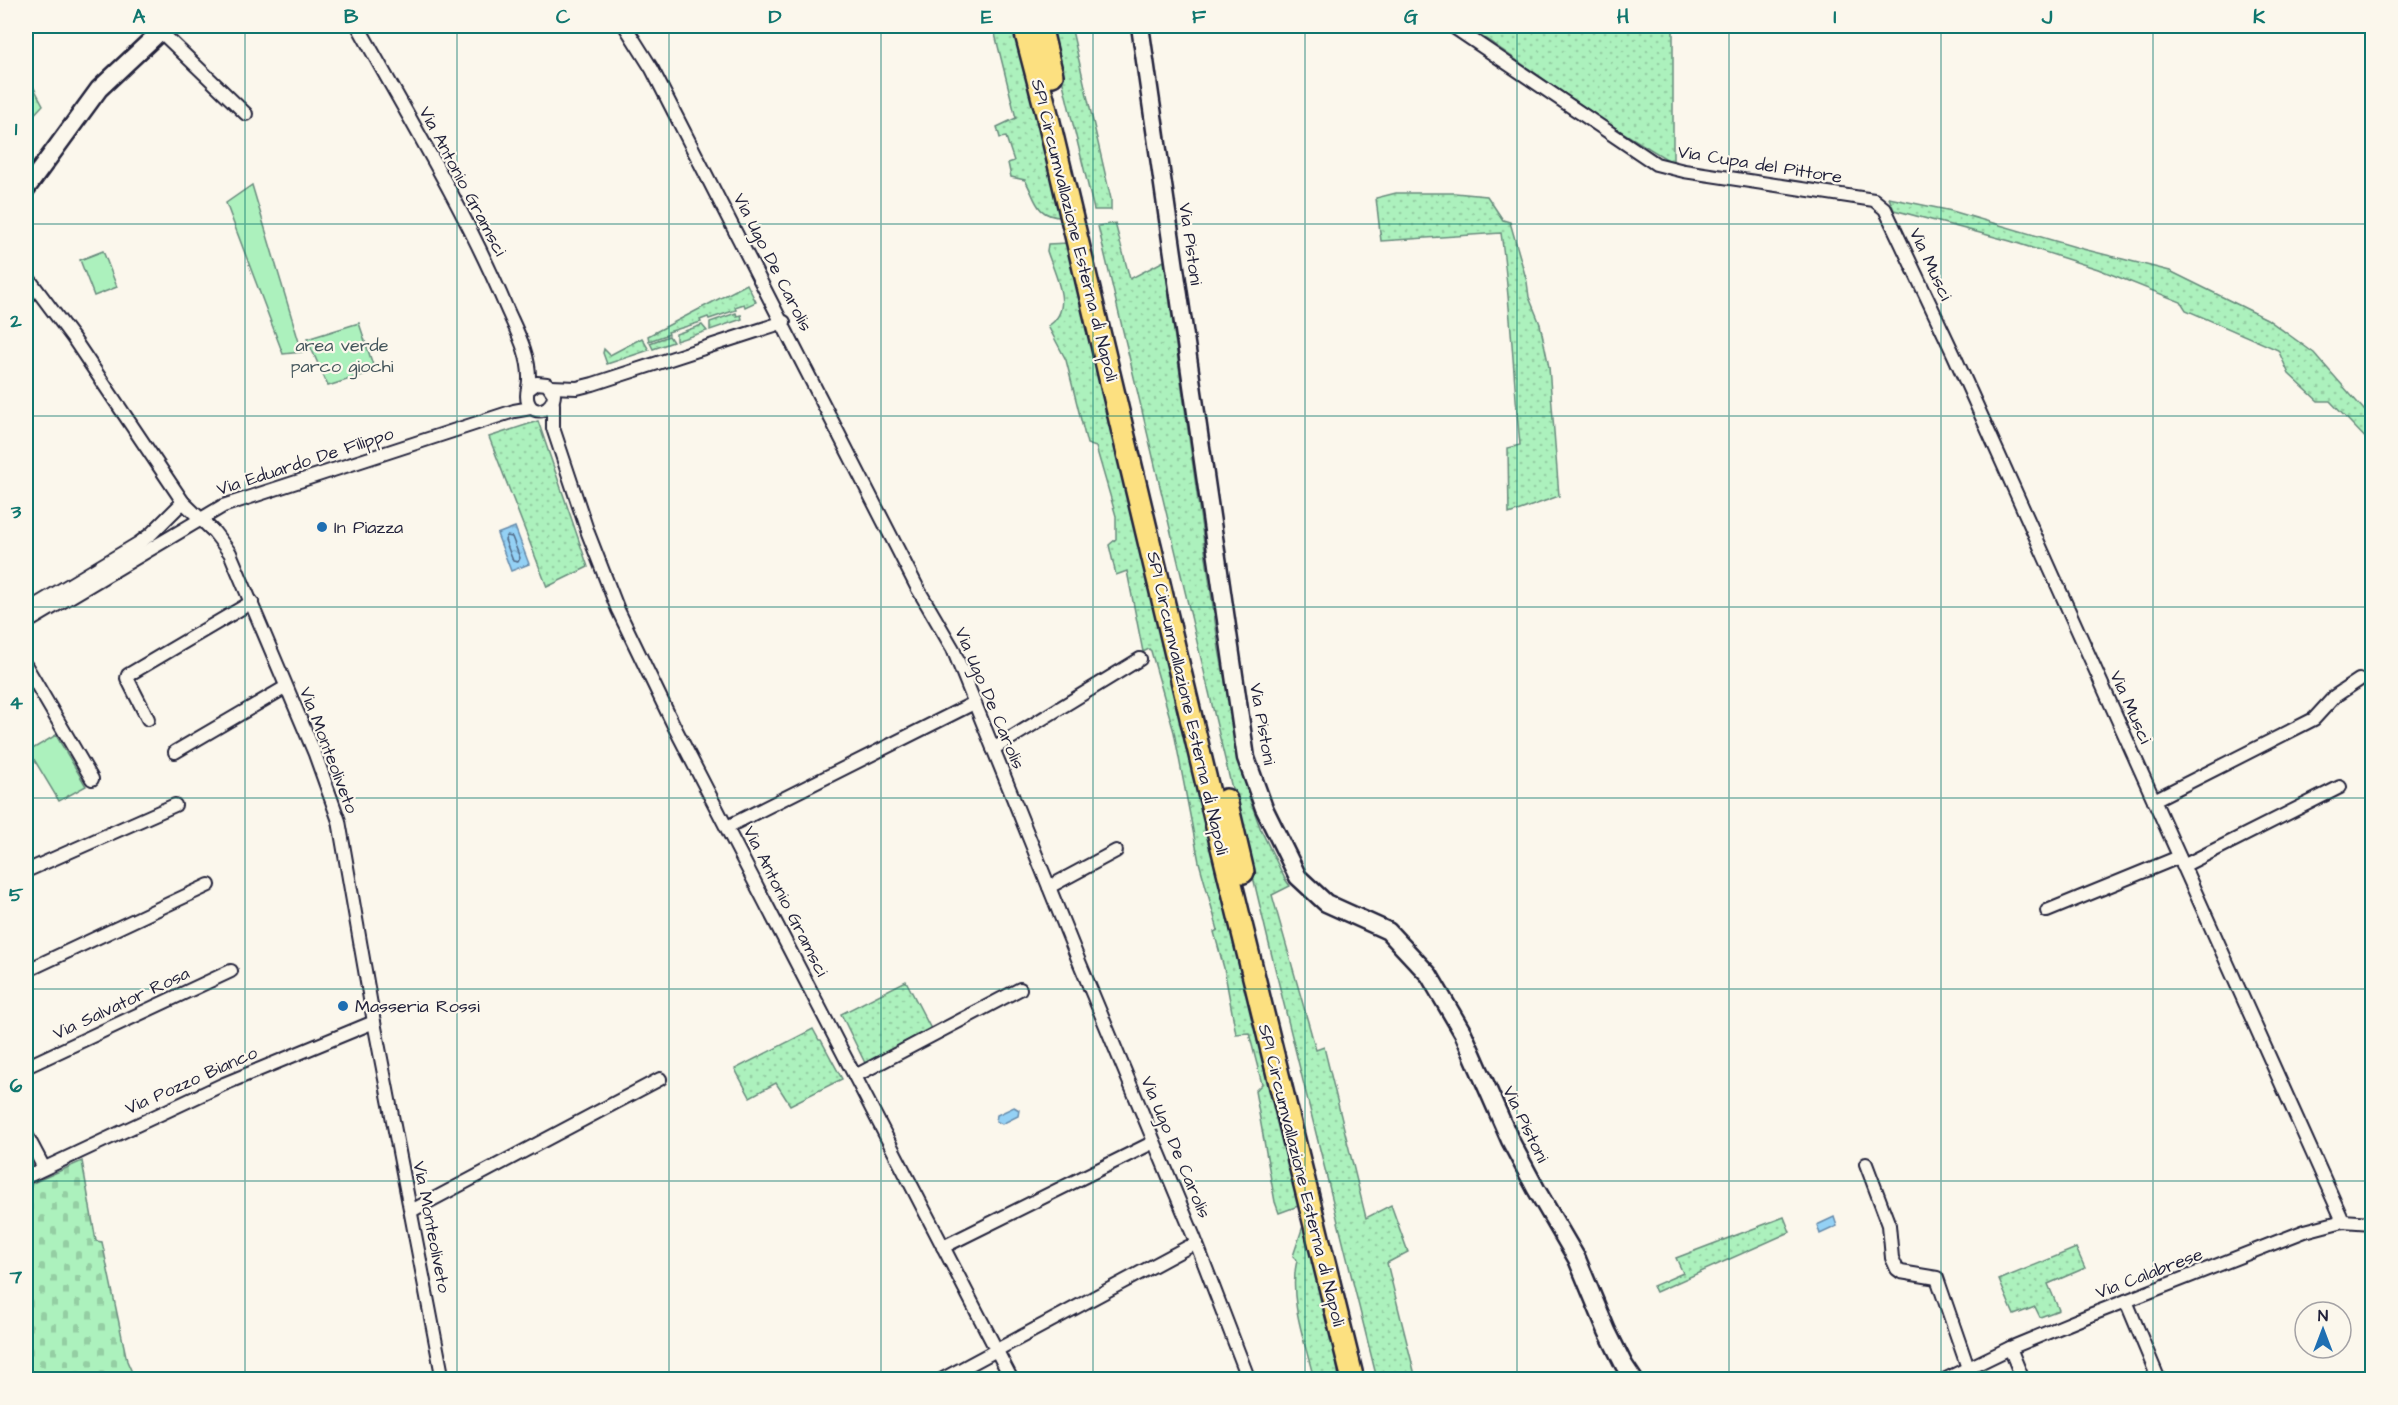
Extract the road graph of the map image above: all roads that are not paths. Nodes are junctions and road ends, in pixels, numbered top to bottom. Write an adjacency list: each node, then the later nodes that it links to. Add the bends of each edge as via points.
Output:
1 (358, 26): 13 (street, Via Antonio Gramsci, via 487,263)
2 (625, 26): 12 (street, Via Ugo De Carolis, via 652,69)
3 (1024, 26): 66 (highway, SP1 Circumvallazione Esterna di Napoli)
4 (1040, 26): 67 (highway, SP1 Circumvallazione Esterna di Napoli)
5 (1140, 26): 68 (street, Via Pistoni, via 1246,758 1264,808 1298,878 1326,903 1389,931 1429,975 1462,1034 1510,1140 1577,1259 1607,1330)
6 (1452, 26): 10 (street, Via Cupa del Pittore, via 1656,164 1874,201)
7 (163, 28): 8 (street); 9 (street, via 99,89)
8 (246, 114)
9 (26, 189)
10 (1885, 209): 32 (street, Via Musci)
11 (26, 275): 17 (street, Via Monteoliveto)
12 (784, 322): 14 (street, via 600,382); 26 (street, Via Ugo De Carolis, via 918,589 953,649)
13 (527, 358): 14 (street, Via Antonio Gramsci); 15 (street, Via Antonio Gramsci)
14 (551, 393): 15 (street, via 547,409); 15 (street, via 537,383); 16 (street, Via Antonio Gramsci)
15 (531, 401): 16 (street, Via Antonio Gramsci); 18 (street, Via Eduardo De Filippo, via 514,411 223,506)
16 (553, 428): 34 (street, Via Antonio Gramsci, via 618,610)
17 (183, 502): 18 (street, Via Monteoliveto); 20 (street, via 139,543)
18 (199, 519): 19 (street, Via Monteoliveto, via 230,553); 21 (street, Via Eduardo De Filippo)
19 (252, 602): 25 (street, Via Monteoliveto); 27 (street, via 128,675)
20 (26, 611)
21 (26, 623)
22 (1140, 659): 28 (street)
23 (26, 666): 30 (street)
24 (2359, 680): 32 (street, via 2335,696 2314,719)
25 (286, 687): 29 (street); 44 (street, Via Monteoliveto, via 339,821)
26 (974, 703): 28 (street, Via Ugo De Carolis); 34 (street)
27 (148, 719)
28 (993, 749): 39 (street, Via Ugo De Carolis)
29 (175, 752)
30 (92, 779)
31 (2340, 787): 36 (street)
32 (2154, 801): 36 (street, Via Musci)
33 (175, 805): 37 (street)
34 (727, 827): 46 (street, Via Antonio Gramsci)
35 (1116, 851): 39 (street)
36 (2181, 862): 40 (street); 54 (street, Via Musci)
37 (26, 871)
38 (209, 885): 41 (street)
39 (1048, 887): 49 (street, Via Ugo De Carolis)
40 (2047, 911)
41 (26, 970)
42 (231, 971): 45 (street, Via Salvator Rosa)
43 (1020, 989): 46 (street)
44 (374, 1022): 51 (street, Via Pozzo Bianco, via 224,1084); 53 (street, Via Monteoliveto)
45 (26, 1067)
46 (855, 1076): 56 (street, Via Antonio Gramsci)
47 (660, 1079): 53 (street)
48 (26, 1134): 51 (street)
49 (1154, 1142): 56 (street); 65 (street, Via Ugo De Carolis)
50 (1866, 1164): 61 (street, via 1889,1225 1893,1263 1901,1272 1937,1278)
51 (44, 1168): 52 (street, Via Pozzo Bianco)
52 (26, 1177)
53 (411, 1211): 62 (street, Via Monteoliveto)
54 (2343, 1221): 55 (street, Via Calabrese); 58 (street, Via Calabrese, via 2306,1231)
55 (2373, 1223)
56 (943, 1247): 60 (street, Via Antonio Gramsci)
57 (1188, 1247): 60 (street)
58 (2126, 1301): 59 (street, Via Calabrese); 71 (street)
59 (2010, 1348): 61 (street, Via Calabrese); 70 (street)
60 (996, 1350): 63 (street); 64 (street, Via Antonio Gramsci)
61 (1968, 1368): 69 (street, Via Calabrese)
62 (443, 1380)
63 (941, 1380)
64 (1012, 1380)
65 (1249, 1380)
66 (1353, 1380)
67 (1366, 1380)
68 (1634, 1380)
69 (1944, 1380)
70 (2023, 1380)
71 (2159, 1380)

